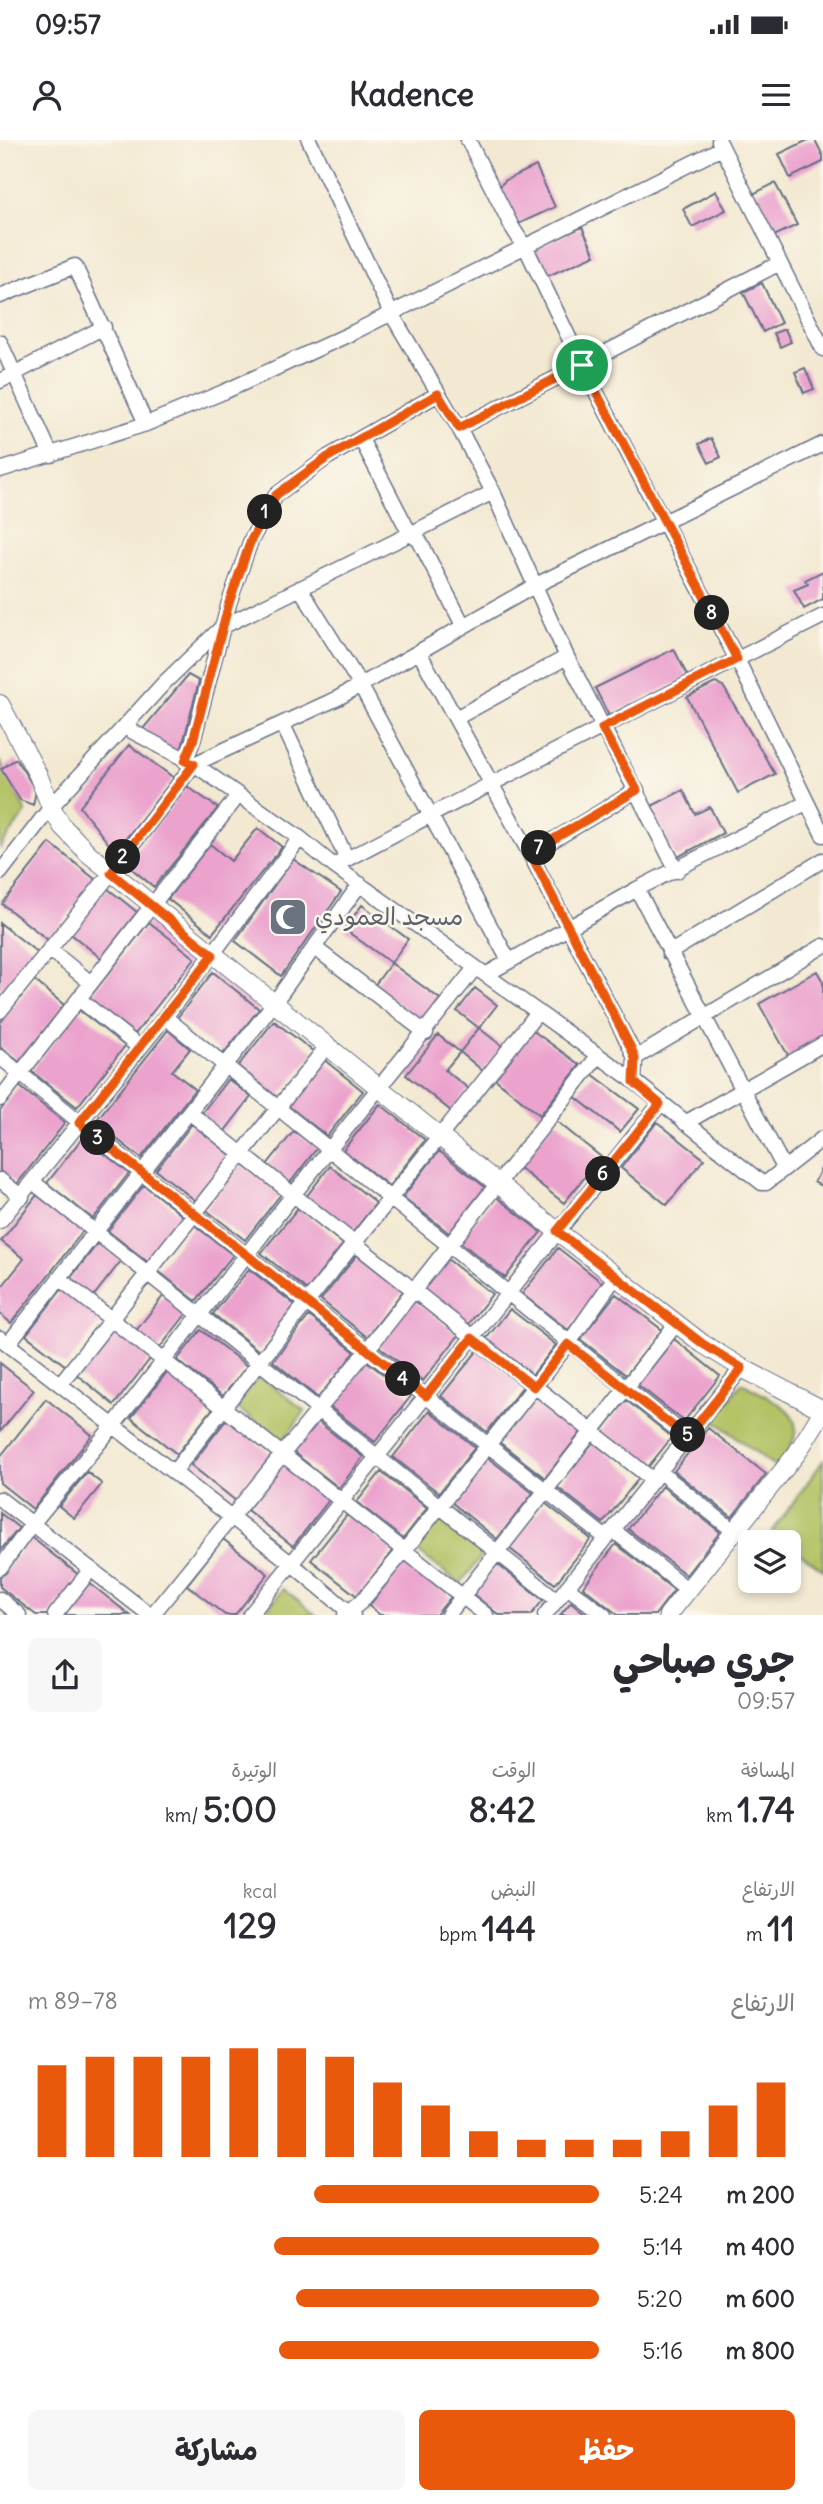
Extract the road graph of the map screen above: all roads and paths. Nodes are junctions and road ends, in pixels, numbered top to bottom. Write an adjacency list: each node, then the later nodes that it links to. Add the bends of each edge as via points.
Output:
1 (309, 140): 7 (street)
2 (468, 140): 4 (street)
3 (720, 144): 4 (street); 5 (street)
4 (525, 246): 7 (street); 11 (street)
5 (778, 264): 10 (street); 11 (street)
6 (0, 296): 8 (street, via 75,266)
7 (391, 313): 14 (street); 15 (street)
8 (104, 327): 12 (street); 15 (street)
9 (0, 342): 12 (street)
10 (823, 349)
11 (582, 365): 16 (street); 22 (street)
12 (15, 373): 13 (street); 19 (street)
13 (0, 381)
14 (438, 394): 16 (street); 17 (street)
15 (146, 424): 19 (street)
16 (459, 428): 21 (street)
17 (361, 439): 23 (street); 28 (street, via 276,495 251,540)
18 (823, 444): 22 (street)
19 (51, 455): 20 (street)
20 (0, 470)
21 (493, 492): 23 (street); 24 (street)
22 (664, 522): 24 (street); 31 (street)
23 (410, 534): 25 (street); 27 (street, via 419,540)
24 (534, 586): 27 (street); 30 (street)
25 (300, 588): 28 (street); 32 (street)
26 (823, 616): 31 (street)
27 (463, 625): 29 (street)
28 (222, 627): 36 (street); 38 (street)
29 (419, 652): 32 (street); 34 (street)
30 (567, 657): 34 (street); 37 (street)
31 (737, 659): 37 (street); 42 (street)
32 (361, 686): 35 (street); 44 (street)
33 (0, 704): 43 (main road)
34 (456, 718): 39 (street)
35 (283, 725): 38 (street); 49 (street)
36 (124, 727): 38 (street); 43 (street)
37 (602, 728): 39 (street); 40 (street)
38 (190, 762): 41 (street); 52 (street)
39 (493, 785): 44 (street); 47 (street)
40 (637, 790): 47 (street); 50 (street)
41 (238, 796): 46 (street); 55 (street)
42 (806, 803): 45 (street); 50 (street)
43 (51, 807): 51 (street); 52 (main road, via 75,841)
44 (429, 815): 49 (street); 62 (street)
45 (823, 835)
46 (300, 838): 49 (street); 61 (street)
47 (530, 853): 56 (street)
48 (823, 860): 60 (street)
49 (341, 863): 53 (street)
50 (677, 871): 54 (street)
51 (0, 873)
52 (111, 873): 55 (main road); 59 (street)
53 (360, 884): 58 (street); 63 (street)
54 (637, 889): 56 (street); 60 (street)
55 (152, 906): 61 (main road); 64 (street)
56 (569, 926): 62 (street); 77 (street)
57 (823, 946): 69 (street)
58 (315, 948): 66 (street); 71 (street)
59 (50, 950): 64 (street); 67 (street)
60 (669, 953): 69 (street)
61 (213, 955): 66 (main road); 70 (street)
62 (509, 961): 63 (street)
63 (481, 971): 68 (street); 71 (street)
64 (90, 983): 65 (street)
65 (79, 999): 74 (street); 79 (street)
66 (274, 1003): 73 (main road); 78 (street)
67 (0, 1011)
68 (538, 1012): 75 (street); 89 (street)
69 (702, 1016): 77 (street); 82 (street)
70 (165, 1017): 74 (street); 78 (street)
71 (426, 1032): 81 (street)
72 (823, 1044): 82 (street)
73 (327, 1046): 81 (main road); 85 (street)
74 (140, 1048): 87 (street)
75 (598, 1056): 80 (street); 97 (street)
76 (0, 1057): 79 (street)
77 (635, 1058): 80 (street)
78 (225, 1066): 85 (street); 86 (street)
79 (20, 1073): 83 (street); 87 (street)
80 (634, 1082): 84 (street)
81 (380, 1088): 89 (main road); 91 (street)
82 (742, 1091): 88 (street); 93 (street)
83 (0, 1099)
84 (660, 1104): 88 (street); 103 (street)
85 (279, 1109): 91 (street); 92 (street)
86 (189, 1112): 92 (street); 94 (street)
87 (79, 1123): 94 (street); 96 (street)
88 (685, 1123): 93 (street, via 762,1183)
89 (441, 1137): 97 (main road); 100 (street)
90 (823, 1138): 93 (street)
91 (329, 1150): 98 (street); 100 (street)
92 (241, 1154): 98 (street); 101 (street)
93 (784, 1168)
94 (142, 1173): 101 (street); 104 (street)
95 (0, 1180): 99 (street)
96 (33, 1182): 99 (street); 104 (street)
97 (498, 1183): 103 (main road); 106 (street)
98 (293, 1195): 105 (street); 107 (street)
99 (22, 1197): 102 (street)
100 (389, 1199): 105 (street); 106 (street)
101 (194, 1214): 107 (street); 108 (street)
102 (0, 1221)
103 (557, 1231): 109 (main road); 112 (street)
104 (96, 1232): 108 (street); 110 (street)
105 (355, 1244): 111 (street); 113 (street)
106 (447, 1246): 111 (street); 112 (street)
107 (247, 1255): 113 (street); 114 (street)
108 (146, 1273): 114 (street); 115 (street)
109 (616, 1276): 116 (main road); 119 (street)
110 (59, 1278): 115 (street); 118 (street)
111 (413, 1289): 117 (street); 120 (street)
112 (508, 1295): 117 (street); 119 (street)
113 (309, 1303): 120 (street); 122 (street)
114 (200, 1315): 121 (street); 122 (street)
115 (110, 1320): 121 (street); 124 (street)
116 (676, 1324): 123 (main road); 126 (street)
117 (472, 1338): 125 (street); 127 (street)
118 (4, 1341): 124 (street)
119 (568, 1344): 125 (street); 126 (street)
120 (367, 1350): 127 (street); 129 (street)
121 (163, 1362): 128 (street); 131 (street)
122 (260, 1363): 128 (street); 129 (street)
123 (742, 1368): 130 (main road); 133 (street)
124 (60, 1384): 131 (street)
125 (534, 1387): 132 (street); 134 (street)
126 (626, 1389): 132 (street); 133 (street)
127 (426, 1396): 134 (street); 136 (street)
128 (223, 1408): 135 (street); 137 (street)
129 (318, 1408): 135 (street); 136 (street)
130 (823, 1411): 145 (main road, via 797,1453)
131 (113, 1426): 137 (street); 144 (street)
132 (592, 1432): 138 (street); 139 (street)
133 (687, 1437): 138 (street)
134 (488, 1445): 139 (street); 142 (street)
135 (282, 1454): 141 (street); 143 (street)
136 (379, 1457): 141 (street); 142 (street)
137 (174, 1472): 143 (street)
138 (656, 1476): 145 (street); 146 (street)
139 (546, 1490): 146 (street); 148 (street)
140 (0, 1499): 144 (street)
141 (342, 1503): 147 (street); 149 (street)
142 (440, 1506): 147 (street); 148 (street)
143 (232, 1517): 149 (street); 160 (street)
144 (32, 1524): 150 (street); 151 (street)
145 (735, 1532): 153 (main road)
146 (610, 1534): 152 (street); 153 (street)
147 (405, 1550): 154 (street); 157 (street)
148 (499, 1552): 154 (street); 156 (street)
149 (292, 1564): 157 (street); 161 (street)
150 (0, 1568)
151 (90, 1569): 159 (street); 160 (street)
152 (568, 1587): 156 (street); 165 (street)
153 (688, 1590): 166 (main road)
154 (463, 1596): 162 (street); 163 (street)
155 (0, 1599): 158 (street)
156 (557, 1600): 164 (street)
157 (349, 1614)
158 (19, 1615)
159 (55, 1615)
160 (151, 1615)
161 (250, 1615)
162 (448, 1615)
163 (486, 1615)
164 (545, 1615)
165 (604, 1615)
166 (668, 1615)

